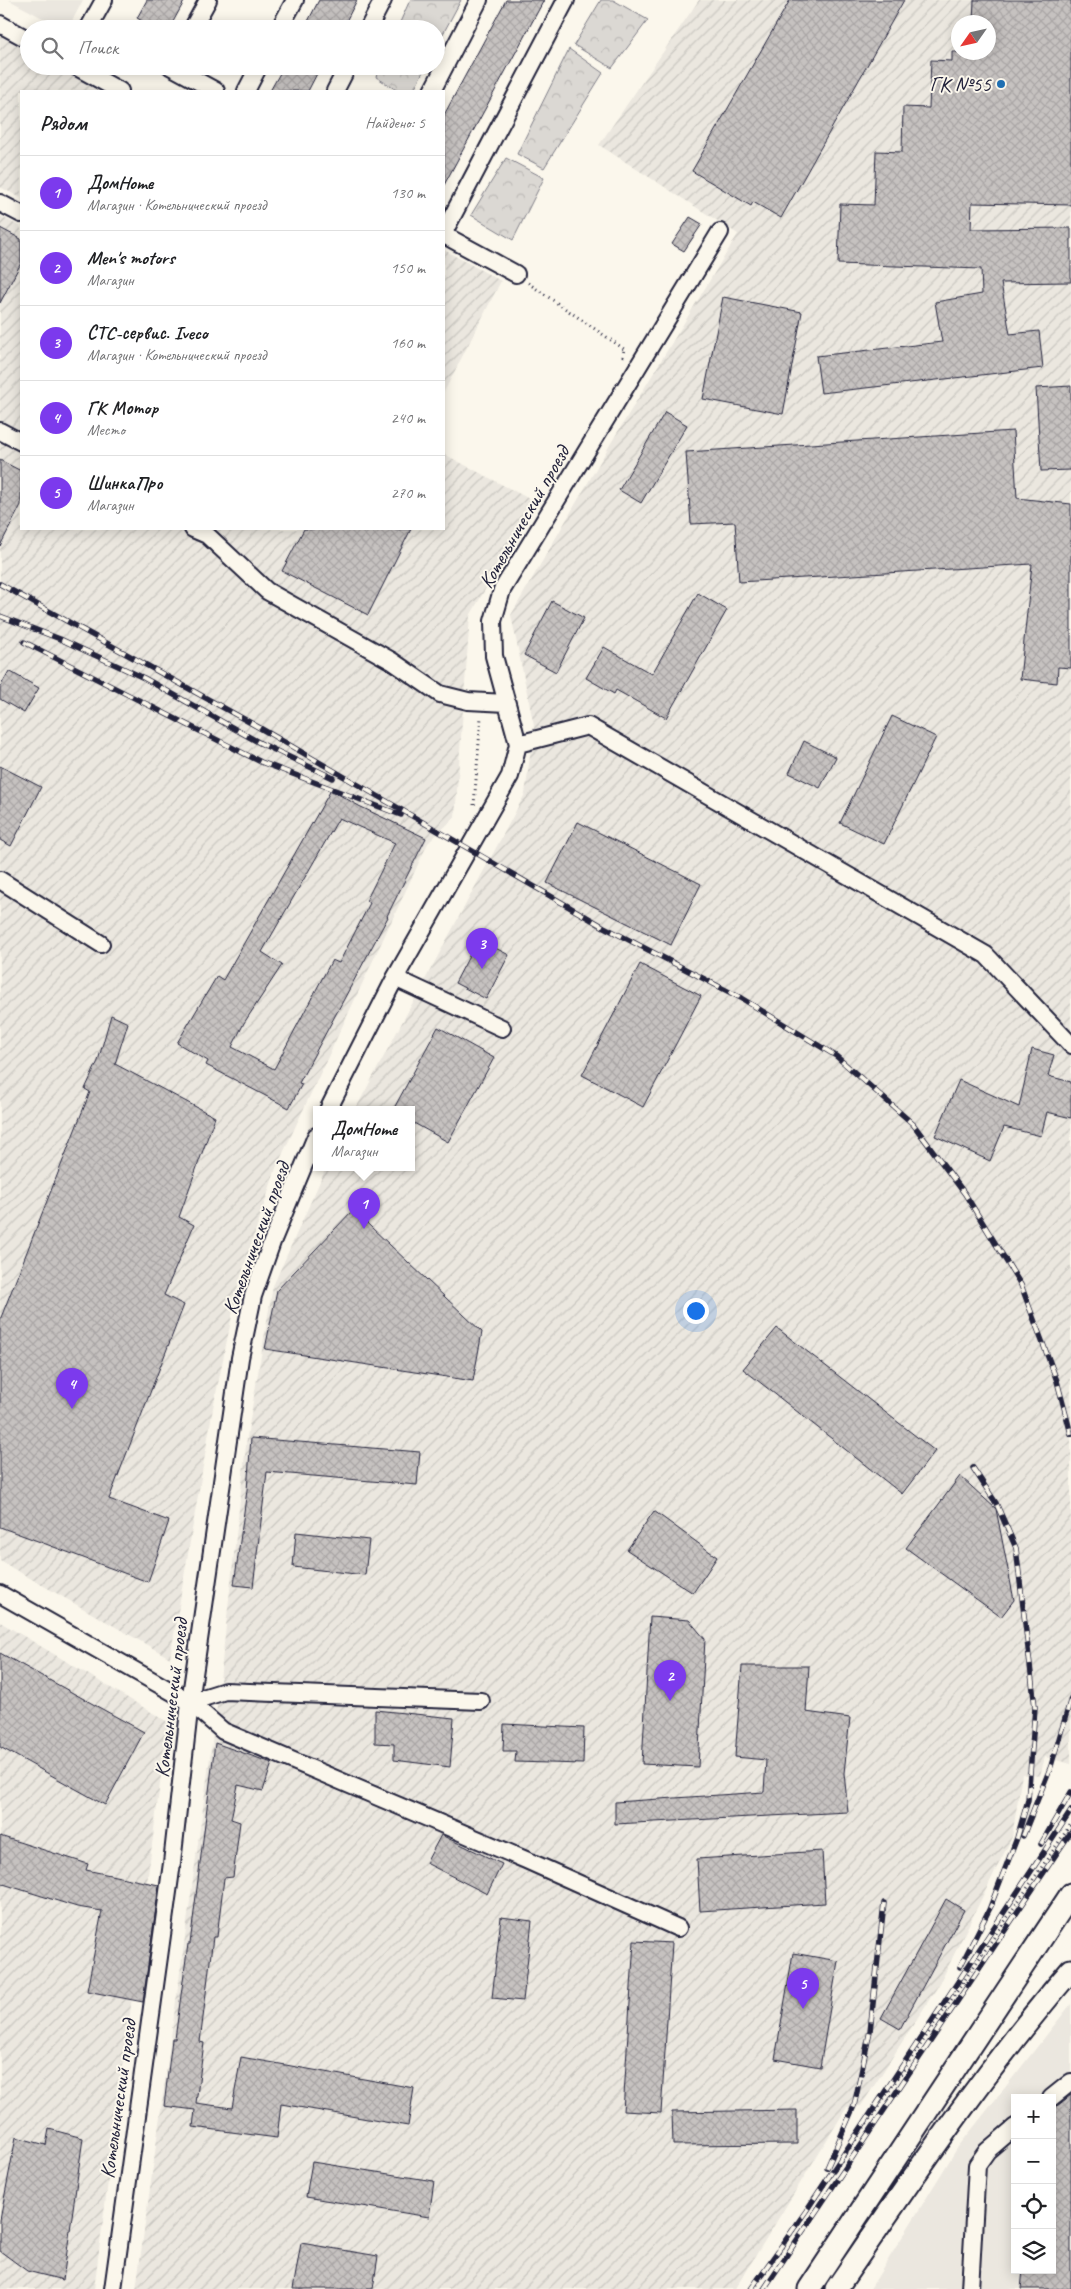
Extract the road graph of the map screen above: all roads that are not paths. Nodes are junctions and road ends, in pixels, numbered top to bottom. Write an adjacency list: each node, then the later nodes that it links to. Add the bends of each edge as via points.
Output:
1 (104, 0): 7 (street)
2 (208, 0): 8 (street)
3 (295, 0): 9 (street)
4 (383, 0): 10 (street)
5 (479, 0): 13 (street)
6 (566, 0): 26 (street)
7 (96, 20)
8 (197, 20)
9 (284, 20)
10 (373, 20)
11 (0, 24): 12 (street)
12 (20, 35)
13 (445, 66)
14 (91, 75): 19 (street)
15 (187, 75): 20 (street)
16 (254, 75): 21 (street)
17 (343, 75): 22 (street)
18 (440, 75): 23 (street)
19 (118, 90)
20 (214, 90)
21 (247, 90)
22 (336, 90)
23 (433, 90)
24 (0, 203): 25 (street)
25 (20, 213)
26 (445, 225): 28 (street)
27 (720, 232): 32 (street, Котельнический проезд, via 502,590 493,621 494,656)
28 (516, 274)
29 (0, 431): 30 (street)
30 (20, 441)
31 (195, 530): 32 (street, via 207,535 267,591 392,661 440,694 482,703)
32 (506, 703): 33 (street, Котельнический проезд)
33 (518, 744): 36 (street, via 510,776); 38 (street, via 588,726 986,955)
34 (0, 880): 35 (street)
35 (100, 944)
36 (395, 978): 37 (street); 39 (street)
37 (502, 1028)
38 (1071, 1045)
39 (330, 1106)
40 (313, 1143): 43 (street, Котельнический проезд, via 253,1296 240,1358)
41 (0, 1594): 43 (street)
42 (481, 1701): 43 (street, via 224,1691)
43 (190, 1702): 46 (street, via 223,1731); 52 (street, Котельнический проезд, via 172,1863)
44 (1071, 1894): 47 (main road)
45 (1071, 1911): 47 (street)
46 (678, 1928)
47 (1030, 1954): 53 (main road)
48 (1071, 1970): 54 (main road, via 1028,2019)
49 (1071, 2082): 50 (street)
50 (1056, 2094)
51 (1011, 2130): 55 (street, via 987,2151 977,2165)
52 (113, 2285)
53 (809, 2289)
54 (836, 2289)
55 (970, 2289)

